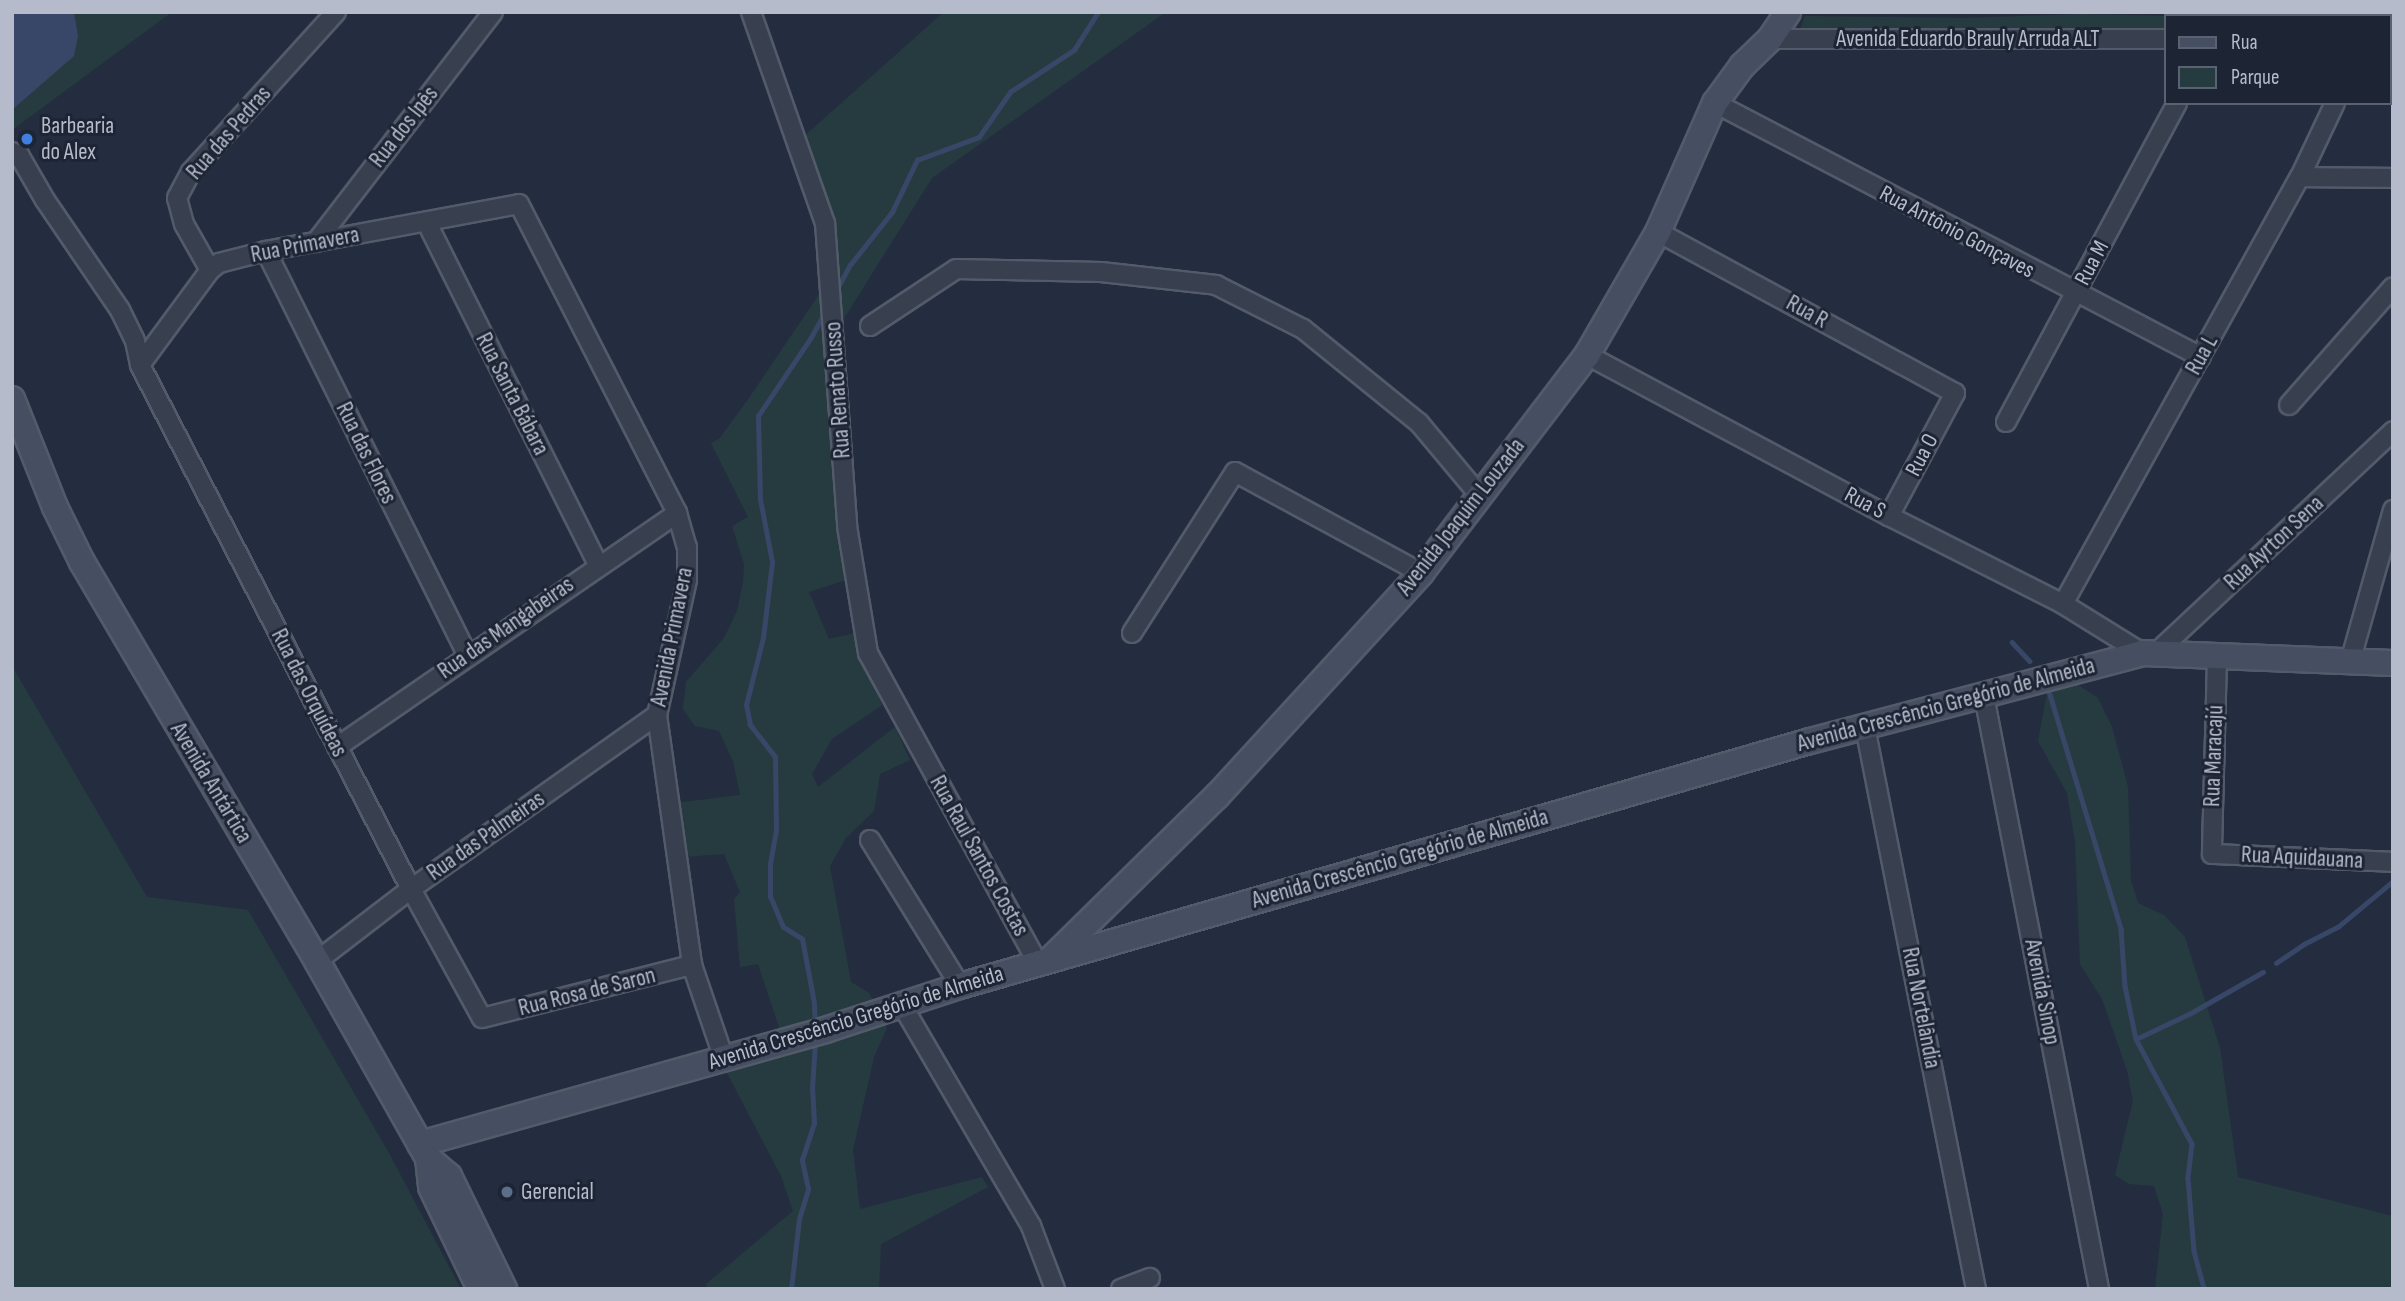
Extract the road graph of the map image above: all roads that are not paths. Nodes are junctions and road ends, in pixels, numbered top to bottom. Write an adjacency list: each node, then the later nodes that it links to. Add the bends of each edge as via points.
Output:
1 (336, 12): 20 (street, Rua das Pedras, via 191,172 177,198 184,224)
2 (492, 12): 18 (street, Rua dos Ipês)
3 (751, 12): 49 (street, Rua Renato Russo, via 825,223 847,526 868,653)
4 (1788, 12): 7 (main road, Avenida Joaquim Louzada)
5 (2240, 12): 6 (street)
6 (2393, 12)
7 (1770, 38): 8 (street, Avenida Eduardo Brauly Arruda ALT); 9 (main road, Avenida Joaquim Louzada)
8 (2164, 39)
9 (1715, 103): 17 (main road, Avenida Joaquim Louzada); 22 (street, Rua Antônio Gonçaves)
10 (2176, 105): 22 (street, Rua M)
11 (2334, 105): 13 (street, Rua L)
12 (12, 152): 26 (street, Rua das Orquídeas, via 19,155 120,310 135,341)
13 (2300, 177): 14 (street); 25 (street, Rua L)
14 (2393, 178)
15 (519, 204): 16 (street, Rua Primavera); 34 (street, Avenida Primavera)
16 (427, 223): 18 (street, Rua Primavera); 36 (street, Rua Santa Bábara)
17 (1658, 232): 24 (main road, Avenida Joaquim Louzada); 27 (street, Rua R)
18 (316, 242): 19 (street, Rua Primavera)
19 (266, 251): 20 (street, Rua Primavera, via 219,263); 41 (street, Rua das Flores)
20 (210, 270): 26 (street)
21 (2393, 287): 29 (street)
22 (2076, 294): 25 (street, Rua Antônio Gonçaves); 30 (street, Rua M)
23 (870, 326): 32 (street, via 956,269 1101,272 1216,285 1303,329 1419,423)
24 (1587, 355): 32 (main road, Avenida Joaquim Louzada); 35 (street, Rua S)
25 (2201, 357): 38 (street, Rua L)
26 (139, 365): 48 (street, Rua das Orquídeas)
27 (1955, 393): 35 (street, Rua O)
28 (12, 399): 54 (main road, Avenida Antártica, via 82,562)
29 (2289, 405)
30 (2006, 422)
31 (2393, 431): 40 (street, Rua Ayrton Sena)
32 (1479, 496): 37 (main road, Avenida Joaquim Louzada)
33 (2393, 510): 43 (street)
34 (677, 513): 36 (street, Rua das Mangabeiras); 46 (street, Avenida Primavera, via 687,547 687,580)
35 (1889, 516): 38 (street, Rua S)
36 (598, 564): 41 (street, Rua das Mangabeiras)
37 (1421, 572): 39 (street, via 1235,472); 55 (main road, Avenida Joaquim Louzada, via 1217,796)
38 (2063, 604): 40 (street, Rua S)
39 (1132, 633)
40 (2148, 654): 42 (main road, Avenida Crescêncio Gregório de Almeida); 45 (main road, Avenida Crescêncio Gregório de Almeida)
41 (467, 655): 48 (street, Rua das Mangabeiras)
42 (2217, 658): 43 (main road, Avenida Crescêncio Gregório de Almeida); 51 (street, Rua Maracajú)
43 (2350, 662): 44 (main road, Avenida Crescêncio Gregório de Almeida)
44 (2393, 663)
45 (1984, 696): 47 (main road, Avenida Crescêncio Gregório de Almeida); 68 (street, Avenida Sinop)
46 (657, 715): 53 (street, Rua das Palmeiras); 56 (street, Avenida Primavera)
47 (1865, 727): 55 (main road, Avenida Crescêncio Gregório de Almeida); 67 (street, Rua Nortelândia)
48 (337, 747): 53 (street, Rua das Orquídeas)
49 (920, 748): 55 (street, Rua Raul Santos Costas)
50 (870, 840): 57 (street)
51 (2212, 854): 52 (street, Rua Aquidauana)
52 (2393, 862)
53 (411, 889): 54 (street, Rua das Palmeiras); 59 (street, Rua das Orquídeas)
54 (317, 961): 61 (main road, Avenida Antártica)
55 (1044, 962): 57 (main road, Avenida Crescêncio Gregório de Almeida)
56 (692, 965): 59 (street, Rua Rosa de Saron); 60 (street, Avenida Primavera)
57 (960, 986): 58 (main road, Avenida Crescêncio Gregório de Almeida)
58 (902, 1005): 60 (main road, Avenida Crescêncio Gregório de Almeida); 65 (street, via 1031,1226)
59 (482, 1018)
60 (724, 1059): 61 (main road, Avenida Crescêncio Gregório de Almeida)
61 (424, 1151): 63 (main road, Avenida Antártica, via 431,1186); 64 (main road, Avenida Antártica, via 449,1176)
62 (1150, 1279): 66 (street)
63 (480, 1289)
64 (504, 1289)
65 (1055, 1289)
66 (1121, 1289)
67 (1976, 1289)
68 (2099, 1289)

